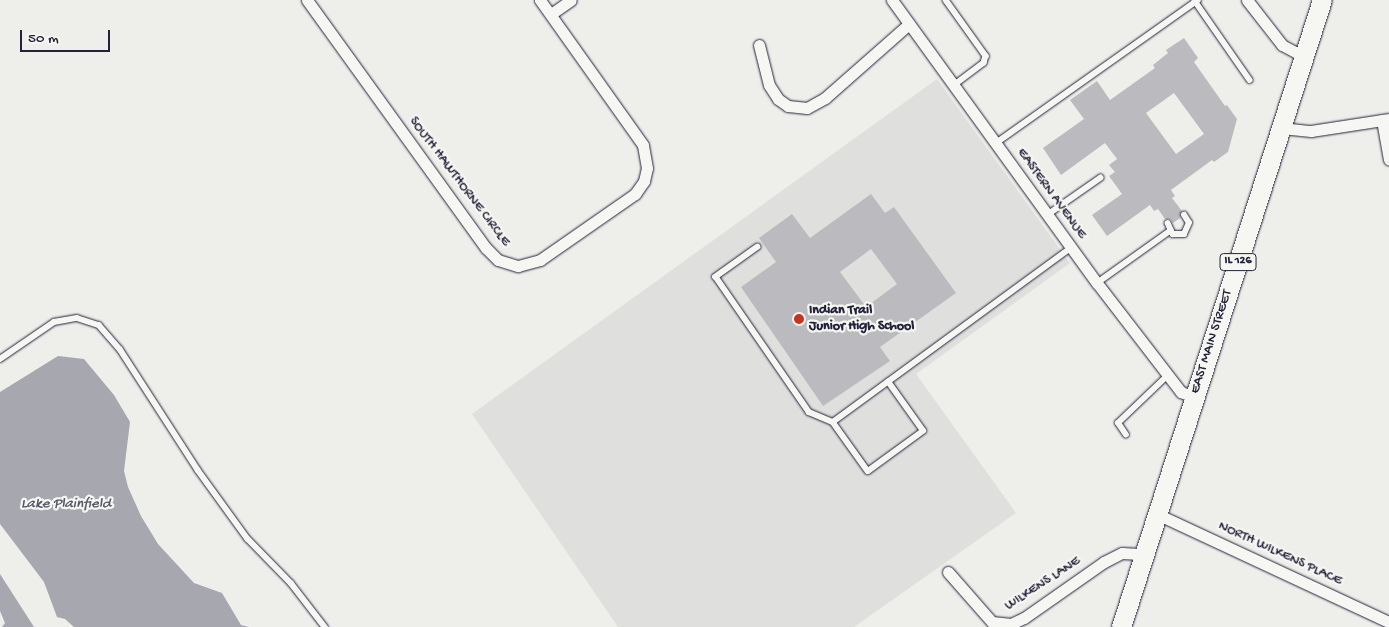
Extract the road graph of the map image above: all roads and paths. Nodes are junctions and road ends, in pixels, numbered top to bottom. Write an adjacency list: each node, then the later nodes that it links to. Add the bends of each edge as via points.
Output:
1 (308, 0): 9 (street, SOUTH HAWTHORNE CIRCLE, via 486,248 498,260 518,266 540,260 635,194 647,168 643,145)
2 (540, 0): 9 (street, SOUTH HAWTHORNE CIRCLE)
3 (571, 0): 9 (street)
4 (892, 0): 10 (street, EASTERN AVENUE)
5 (946, 0): 14 (lane, via 986,56 984,62)
6 (1247, 0): 12 (street, via 1282,45)
7 (1322, 0): 12 (main road, EAST MAIN STREET)
8 (1196, 1): 13 (lane); 17 (lane)
9 (551, 14)
10 (909, 24): 11 (street, via 825,98 807,108 788,106 778,99 769,85); 14 (street, EASTERN AVENUE)
11 (759, 45)
12 (1304, 56): 16 (main road, EAST MAIN STREET / IL 126)
13 (1250, 80)
14 (954, 86): 17 (street, EASTERN AVENUE)
15 (1386, 119): 16 (street, via 1311,132); 18 (street)
16 (1281, 128): 30 (main road, EAST MAIN STREET / IL 126)
17 (995, 144): 20 (street, EASTERN AVENUE)
18 (1389, 159)
19 (1100, 178): 20 (lane)
20 (1047, 215): 25 (street, EASTERN AVENUE)
21 (1184, 216): 23 (lane, via 1189,223 1188,231 1176,235)
22 (1168, 224): 23 (lane)
23 (1170, 230): 26 (lane)
24 (758, 247): 31 (lane, via 716,277 810,412)
25 (1071, 248): 26 (street, EASTERN AVENUE); 29 (lane)
26 (1097, 283): 28 (street, EASTERN AVENUE)
27 (0, 359): 37 (lane, via 54,322 77,318 99,324 120,349 198,470 248,539 291,583)
28 (1168, 375): 30 (street, EASTERN AVENUE, via 1181,392); 32 (lane, via 1118,423)
29 (888, 382): 31 (lane); 31 (lane, via 923,431 868,471)
30 (1194, 397): 33 (main road, EAST MAIN STREET / IL 126)
31 (833, 422)
32 (1126, 435)
33 (1157, 514): 34 (main road, EAST MAIN STREET / IL 126); 36 (street, NORTH WILKENS PLACE)
34 (1144, 554): 35 (street, WILKENS LANE, via 1122,553 1104,562 1011,624 987,618); 38 (main road, EAST MAIN STREET / IL 126)
35 (948, 572)
36 (1389, 622)
37 (324, 627)
38 (1121, 627)

